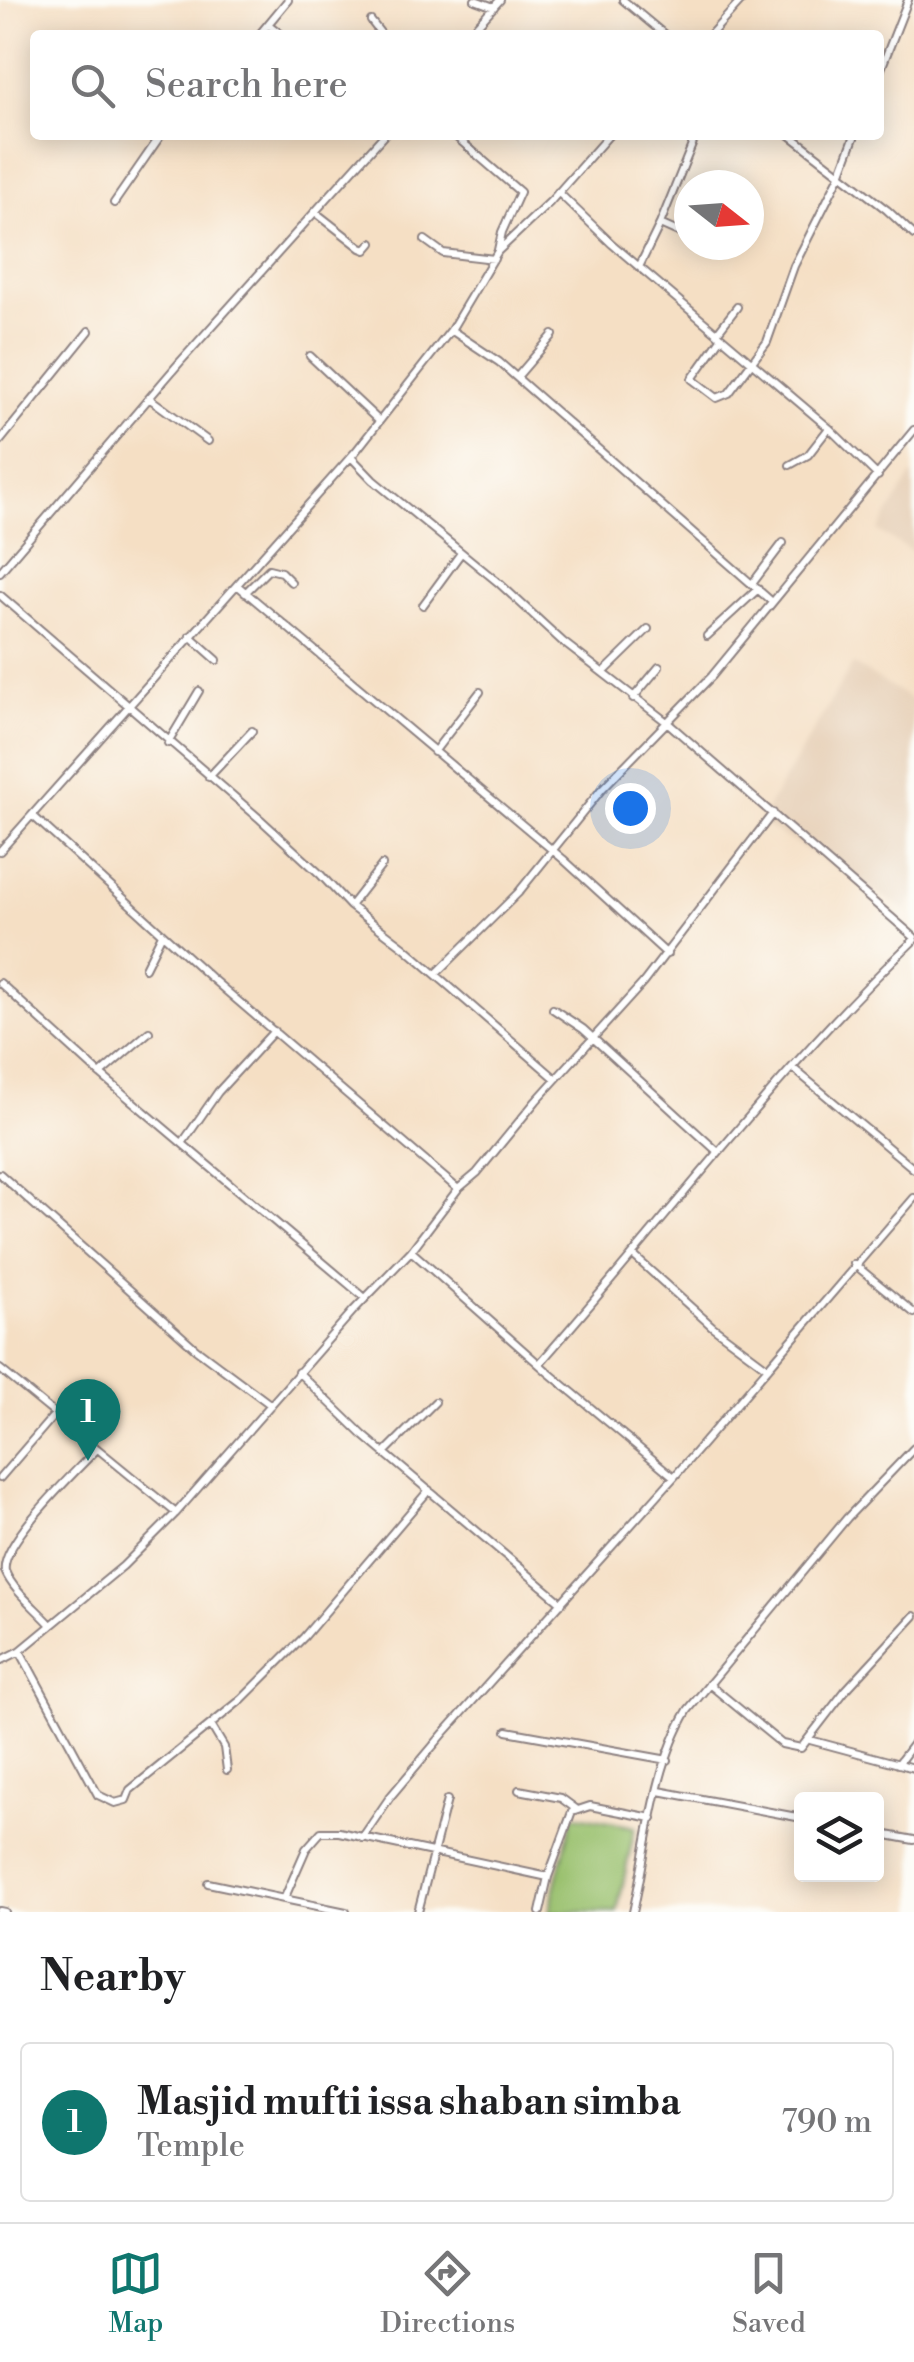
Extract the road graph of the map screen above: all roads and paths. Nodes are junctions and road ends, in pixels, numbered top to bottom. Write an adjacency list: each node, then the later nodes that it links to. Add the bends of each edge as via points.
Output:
1 (288, 0): 9 (street)
2 (475, 0): 7 (street)
3 (500, 0): 7 (street)
4 (624, 0): 14 (street)
5 (742, 0): 15 (street)
6 (908, 0): 16 (street)
7 (494, 7): 13 (street)
8 (371, 21): 12 (street)
9 (269, 25): 10 (street); 11 (street)
10 (264, 30)
11 (276, 30)
12 (378, 30)
13 (473, 30)
14 (659, 30)
15 (715, 30)
16 (884, 61)
17 (158, 140): 26 (street)
18 (380, 140): 27 (street)
19 (460, 140): 33 (street, via 520,192)
20 (605, 140): 25 (street)
21 (694, 140): 28 (street)
22 (796, 140): 24 (street)
23 (854, 140): 24 (street)
24 (840, 175): 30 (street); 42 (street)
25 (558, 192): 33 (street); 35 (street)
26 (114, 203)
27 (315, 212): 32 (street, via 361,248); 44 (street)
28 (660, 224): 29 (street); 35 (street)
29 (674, 230)
30 (914, 236)
31 (426, 240): 34 (street, via 443,253)
32 (372, 243)
33 (498, 251): 34 (street)
34 (494, 259): 37 (street)
35 (639, 267): 40 (street)
36 (738, 306): 40 (street)
37 (451, 330): 43 (street); 45 (street)
38 (89, 331): 48 (street)
39 (553, 335): 43 (street)
40 (719, 335): 42 (street); 42 (street, via 693,376 711,397 722,398)
41 (310, 356): 45 (street)
42 (754, 364): 46 (street)
43 (518, 377): 58 (street)
44 (149, 398): 49 (street); 55 (street)
45 (378, 420): 50 (street)
46 (829, 428): 51 (street, via 808,455); 52 (street)
47 (914, 430): 52 (street)
48 (0, 441)
49 (208, 441)
50 (351, 457): 54 (street); 57 (street)
51 (790, 465)
52 (878, 476): 61 (street)
53 (783, 543): 58 (street)
54 (462, 552): 62 (street); 68 (street)
55 (0, 572)
56 (291, 582): 59 (street, via 271,568)
57 (237, 585): 59 (street); 64 (street)
58 (755, 587): 61 (street); 65 (street)
59 (245, 593): 76 (street)
60 (0, 595): 72 (street)
61 (772, 600): 73 (street)
62 (423, 605)
63 (648, 629): 68 (street)
64 (190, 636): 66 (street); 72 (street)
65 (706, 636)
66 (216, 660)
67 (659, 667): 71 (street)
68 (603, 673): 71 (street)
69 (199, 691): 75 (street)
70 (480, 692): 76 (street)
71 (633, 698): 73 (street)
72 (128, 706): 75 (street); 79 (street)
73 (668, 722): 78 (street); 80 (street)
74 (252, 731): 77 (street)
75 (168, 743): 77 (street)
76 (434, 752): 80 (street)
77 (209, 777): 83 (street)
78 (773, 813): 85 (street); 86 (street)
79 (32, 815): 81 (street); 84 (street)
80 (553, 850): 86 (street); 88 (street)
81 (0, 851)
82 (382, 865): 83 (street)
83 (350, 906): 88 (street)
84 (162, 934): 87 (street); 91 (street)
85 (914, 937): 94 (street)
86 (667, 954): 93 (street)
87 (146, 968)
88 (436, 974): 96 (street)
89 (0, 983): 95 (street)
90 (553, 1009): 93 (street)
91 (274, 1031): 97 (street); 101 (street)
92 (149, 1032): 95 (street)
93 (594, 1039): 96 (street); 98 (street)
94 (794, 1068): 98 (street); 99 (street)
95 (100, 1074): 97 (street)
96 (556, 1079): 101 (street)
97 (182, 1142): 106 (street)
98 (718, 1152): 104 (street)
99 (914, 1169)
100 (0, 1174): 113 (street, via 196,1349)
101 (458, 1189): 103 (street)
102 (914, 1198): 105 (street)
103 (411, 1251): 106 (street); 108 (street)
104 (634, 1256): 108 (street); 109 (street)
105 (854, 1264): 107 (street); 109 (street)
106 (365, 1298): 111 (street)
107 (914, 1313)
108 (540, 1363): 118 (street)
109 (768, 1368): 118 (street)
110 (0, 1369): 114 (street)
111 (298, 1372): 113 (street); 117 (street)
112 (435, 1402): 117 (street)
113 (271, 1405): 121 (street)
114 (55, 1414): 116 (street); 119 (street)
115 (914, 1448): 127 (street)
116 (97, 1450): 121 (street); 124 (street, via 6,1552 8,1577)
117 (384, 1453): 120 (street)
118 (674, 1477): 122 (street)
119 (0, 1478)
120 (429, 1490): 122 (street); 128 (street, via 304,1637)
121 (176, 1513): 124 (street)
122 (562, 1603): 143 (street, via 444,1733)
123 (912, 1621): 130 (street, via 845,1691)
124 (51, 1625): 125 (street)
125 (20, 1651): 126 (street); 128 (street, via 98,1795 108,1802 126,1800 130,1790)
126 (0, 1661)
127 (709, 1684): 130 (street, via 782,1744 801,1748); 132 (street, via 681,1722)
128 (212, 1727): 135 (street)
129 (507, 1732): 132 (street)
130 (810, 1740): 133 (street)
131 (914, 1744): 133 (street)
132 (668, 1760): 137 (street)
133 (898, 1764): 134 (street)
134 (914, 1768)
135 (227, 1770)
136 (518, 1790): 139 (street, via 561,1798)
137 (659, 1791): 140 (street); 141 (street)
138 (447, 1800): 145 (street)
139 (576, 1808): 141 (street); 146 (street)
140 (794, 1816)
141 (652, 1818): 154 (street)
142 (884, 1834): 144 (street)
143 (362, 1838): 145 (street); 148 (street, via 322,1832 306,1849)
144 (914, 1840)
145 (432, 1852): 146 (street); 152 (street)
146 (548, 1877): 153 (street)
147 (208, 1884): 148 (street)
148 (285, 1898): 149 (street)
149 (306, 1902): 150 (street); 151 (street)
150 (304, 1912)
151 (346, 1912)
152 (418, 1912)
153 (540, 1912)
154 (633, 1912)

